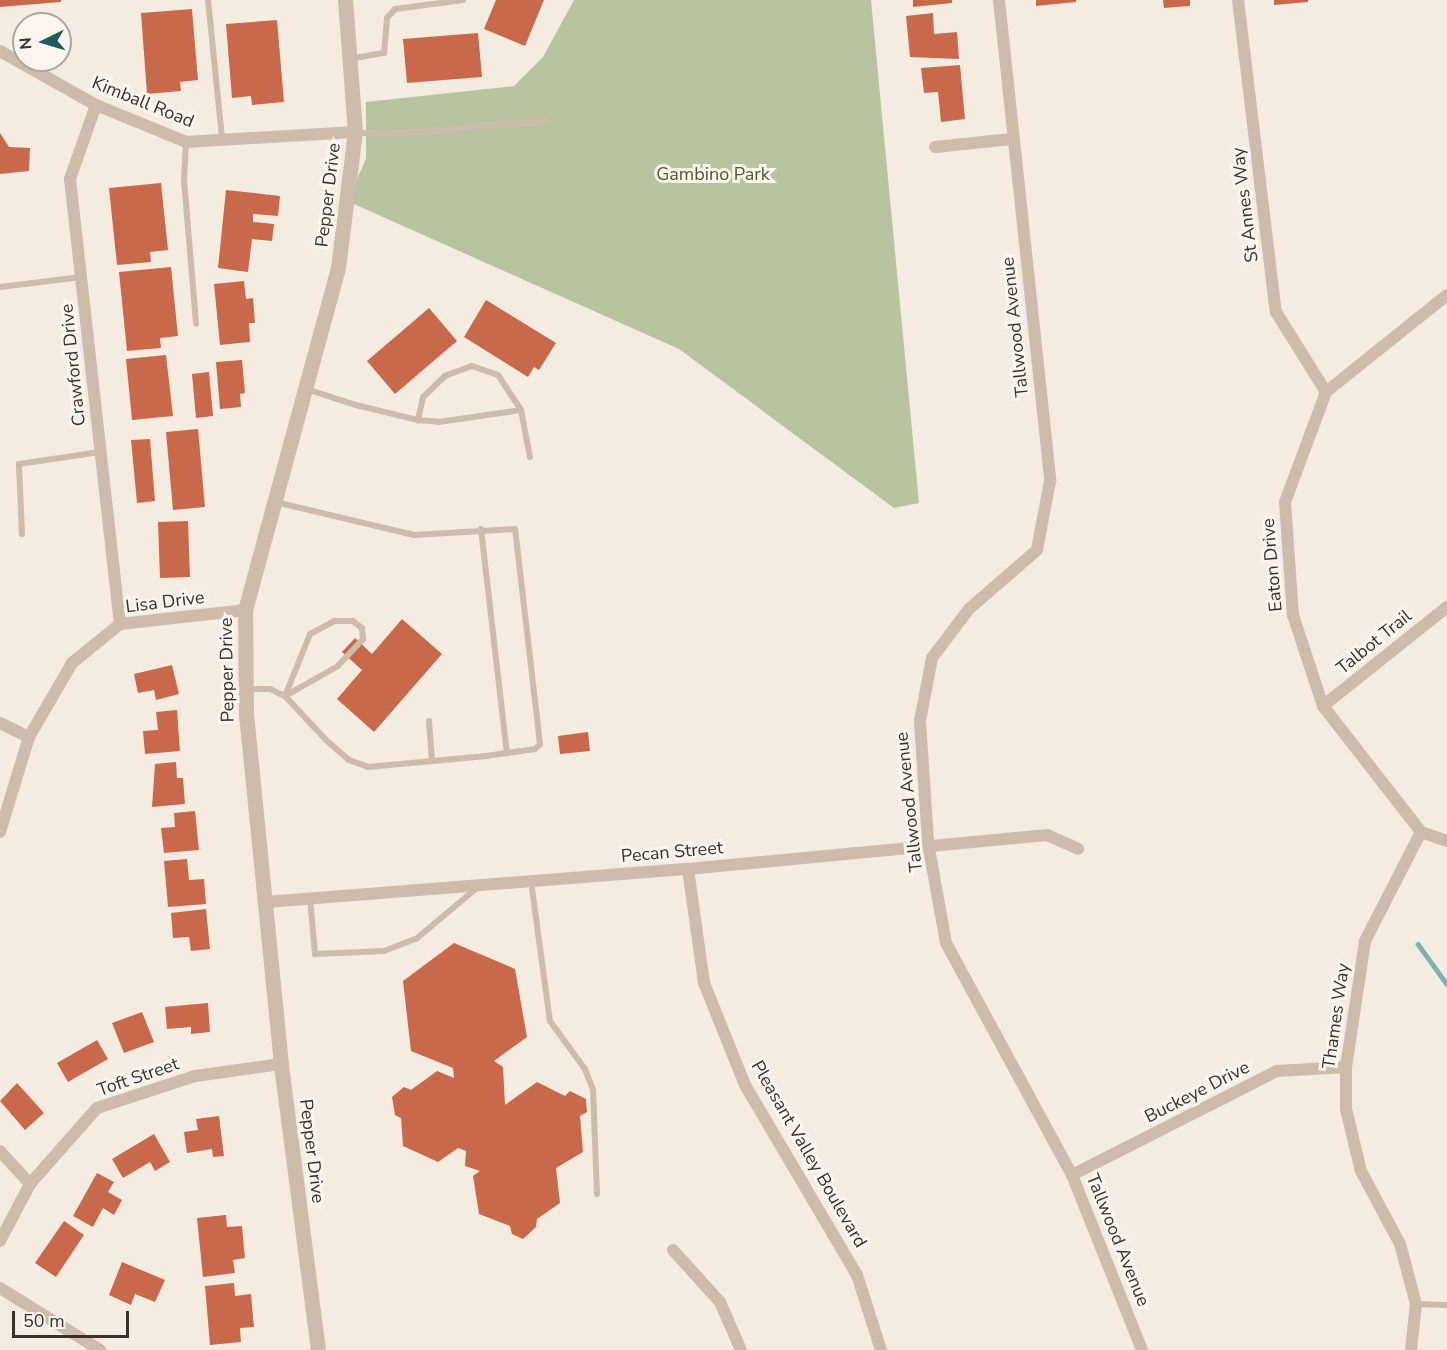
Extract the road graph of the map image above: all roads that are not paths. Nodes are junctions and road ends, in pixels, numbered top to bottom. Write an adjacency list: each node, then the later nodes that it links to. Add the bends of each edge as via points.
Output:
1 (208, 0): 12 (lane)
2 (345, 0): 7 (street, Pepper Drive)
3 (463, 0): 7 (lane, via 395,9 387,18 384,53)
4 (999, 0): 11 (street, Tallwood Avenue)
5 (1238, 0): 20 (street, St Annes Way, via 1276,312)
6 (0, 51): 8 (street, Kimball Road)
7 (349, 59): 10 (street, Pepper Drive)
8 (96, 105): 13 (street, Kimball Road); 15 (street, Crawford Drive, via 70,179)
9 (545, 121): 10 (lane, via 381,135)
10 (355, 132): 12 (street, Kimball Road); 19 (street, Pepper Drive, via 338,268)
11 (1012, 139): 14 (street); 42 (street, Tallwood Avenue, via 1050,481 1038,550 969,609 932,658 920,721)
12 (222, 140): 13 (street, Kimball Road)
13 (186, 142): 18 (lane, via 184,180)
14 (935, 147)
15 (81, 277): 16 (lane); 23 (street, Crawford Drive)
16 (0, 286)
17 (1447, 295): 20 (street)
18 (196, 323)
19 (305, 389): 22 (lane); 25 (street, Pepper Drive)
20 (1326, 392): 33 (street, Eaton Drive, via 1285,502 1293,615)
21 (520, 410): 22 (lane, via 459,422); 22 (lane, via 498,375 472,366 452,373 423,397); 24 (lane)
22 (418, 420)
23 (101, 452): 27 (lane, via 19,464); 30 (street, Crawford Drive)
24 (530, 457)
25 (274, 502): 26 (lane, via 404,534); 29 (street, Pepper Drive)
26 (482, 529): 37 (lane); 37 (lane, via 511,526 518,546 540,744 535,749)
27 (22, 534)
28 (1447, 607): 33 (street, Talbot Trail)
29 (245, 610): 30 (street, Lisa Drive); 31 (street, Pepper Drive)
30 (120, 624): 36 (street, Lisa Drive, via 72,663)
31 (246, 689): 32 (lane, via 270,689); 48 (street, Pepper Drive)
32 (285, 696): 32 (lane, via 338,666 363,639 362,628 353,621 334,621 310,634); 38 (lane, via 326,740 358,764)
33 (1323, 706): 40 (street, Eaton Drive)
34 (429, 721): 38 (lane)
35 (0, 723): 36 (street)
36 (29, 737): 39 (street, Lisa Drive)
37 (507, 753): 38 (lane)
38 (432, 761)
39 (0, 832)
40 (1421, 832): 41 (street); 50 (street, Thames Way, via 1365,941)
41 (1447, 841)
42 (928, 843): 43 (street, Pecan Street, via 1047,835); 44 (street, Pecan Street); 52 (street, Tallwood Avenue, via 946,943)
43 (1078, 849)
44 (688, 869): 45 (street, Pecan Street); 63 (street, Pleasant Valley Boulevard, via 708,993 745,1085 857,1275)
45 (531, 881): 46 (street, Pecan Street); 54 (lane, via 550,1022 585,1069 593,1090)
46 (479, 885): 47 (street, Pecan Street); 47 (lane, via 416,939 384,951 315,954)
47 (310, 899): 48 (street, Pecan Street)
48 (266, 902): 49 (street, Pepper Drive)
49 (281, 1064): 53 (street, Toft Street, via 195,1076 97,1108); 61 (street, Pepper Drive)
50 (1346, 1067): 52 (street, Buckeye Drive, via 1277,1071); 58 (street, Thames Way, via 1346,1109 1361,1171 1400,1244)
51 (0, 1151): 53 (street)
52 (1072, 1175): 64 (street, Tallwood Avenue)
53 (30, 1184): 55 (street, Toft Street)
54 (597, 1194)
55 (0, 1241)
56 (673, 1250): 62 (street, via 720,1302)
57 (0, 1288): 60 (street)
58 (1416, 1304): 59 (lane); 65 (street, Thames Way)
59 (1447, 1305)
60 (100, 1350)
61 (318, 1350)
62 (741, 1350)
63 (880, 1350)
64 (1142, 1350)
65 (1411, 1350)

